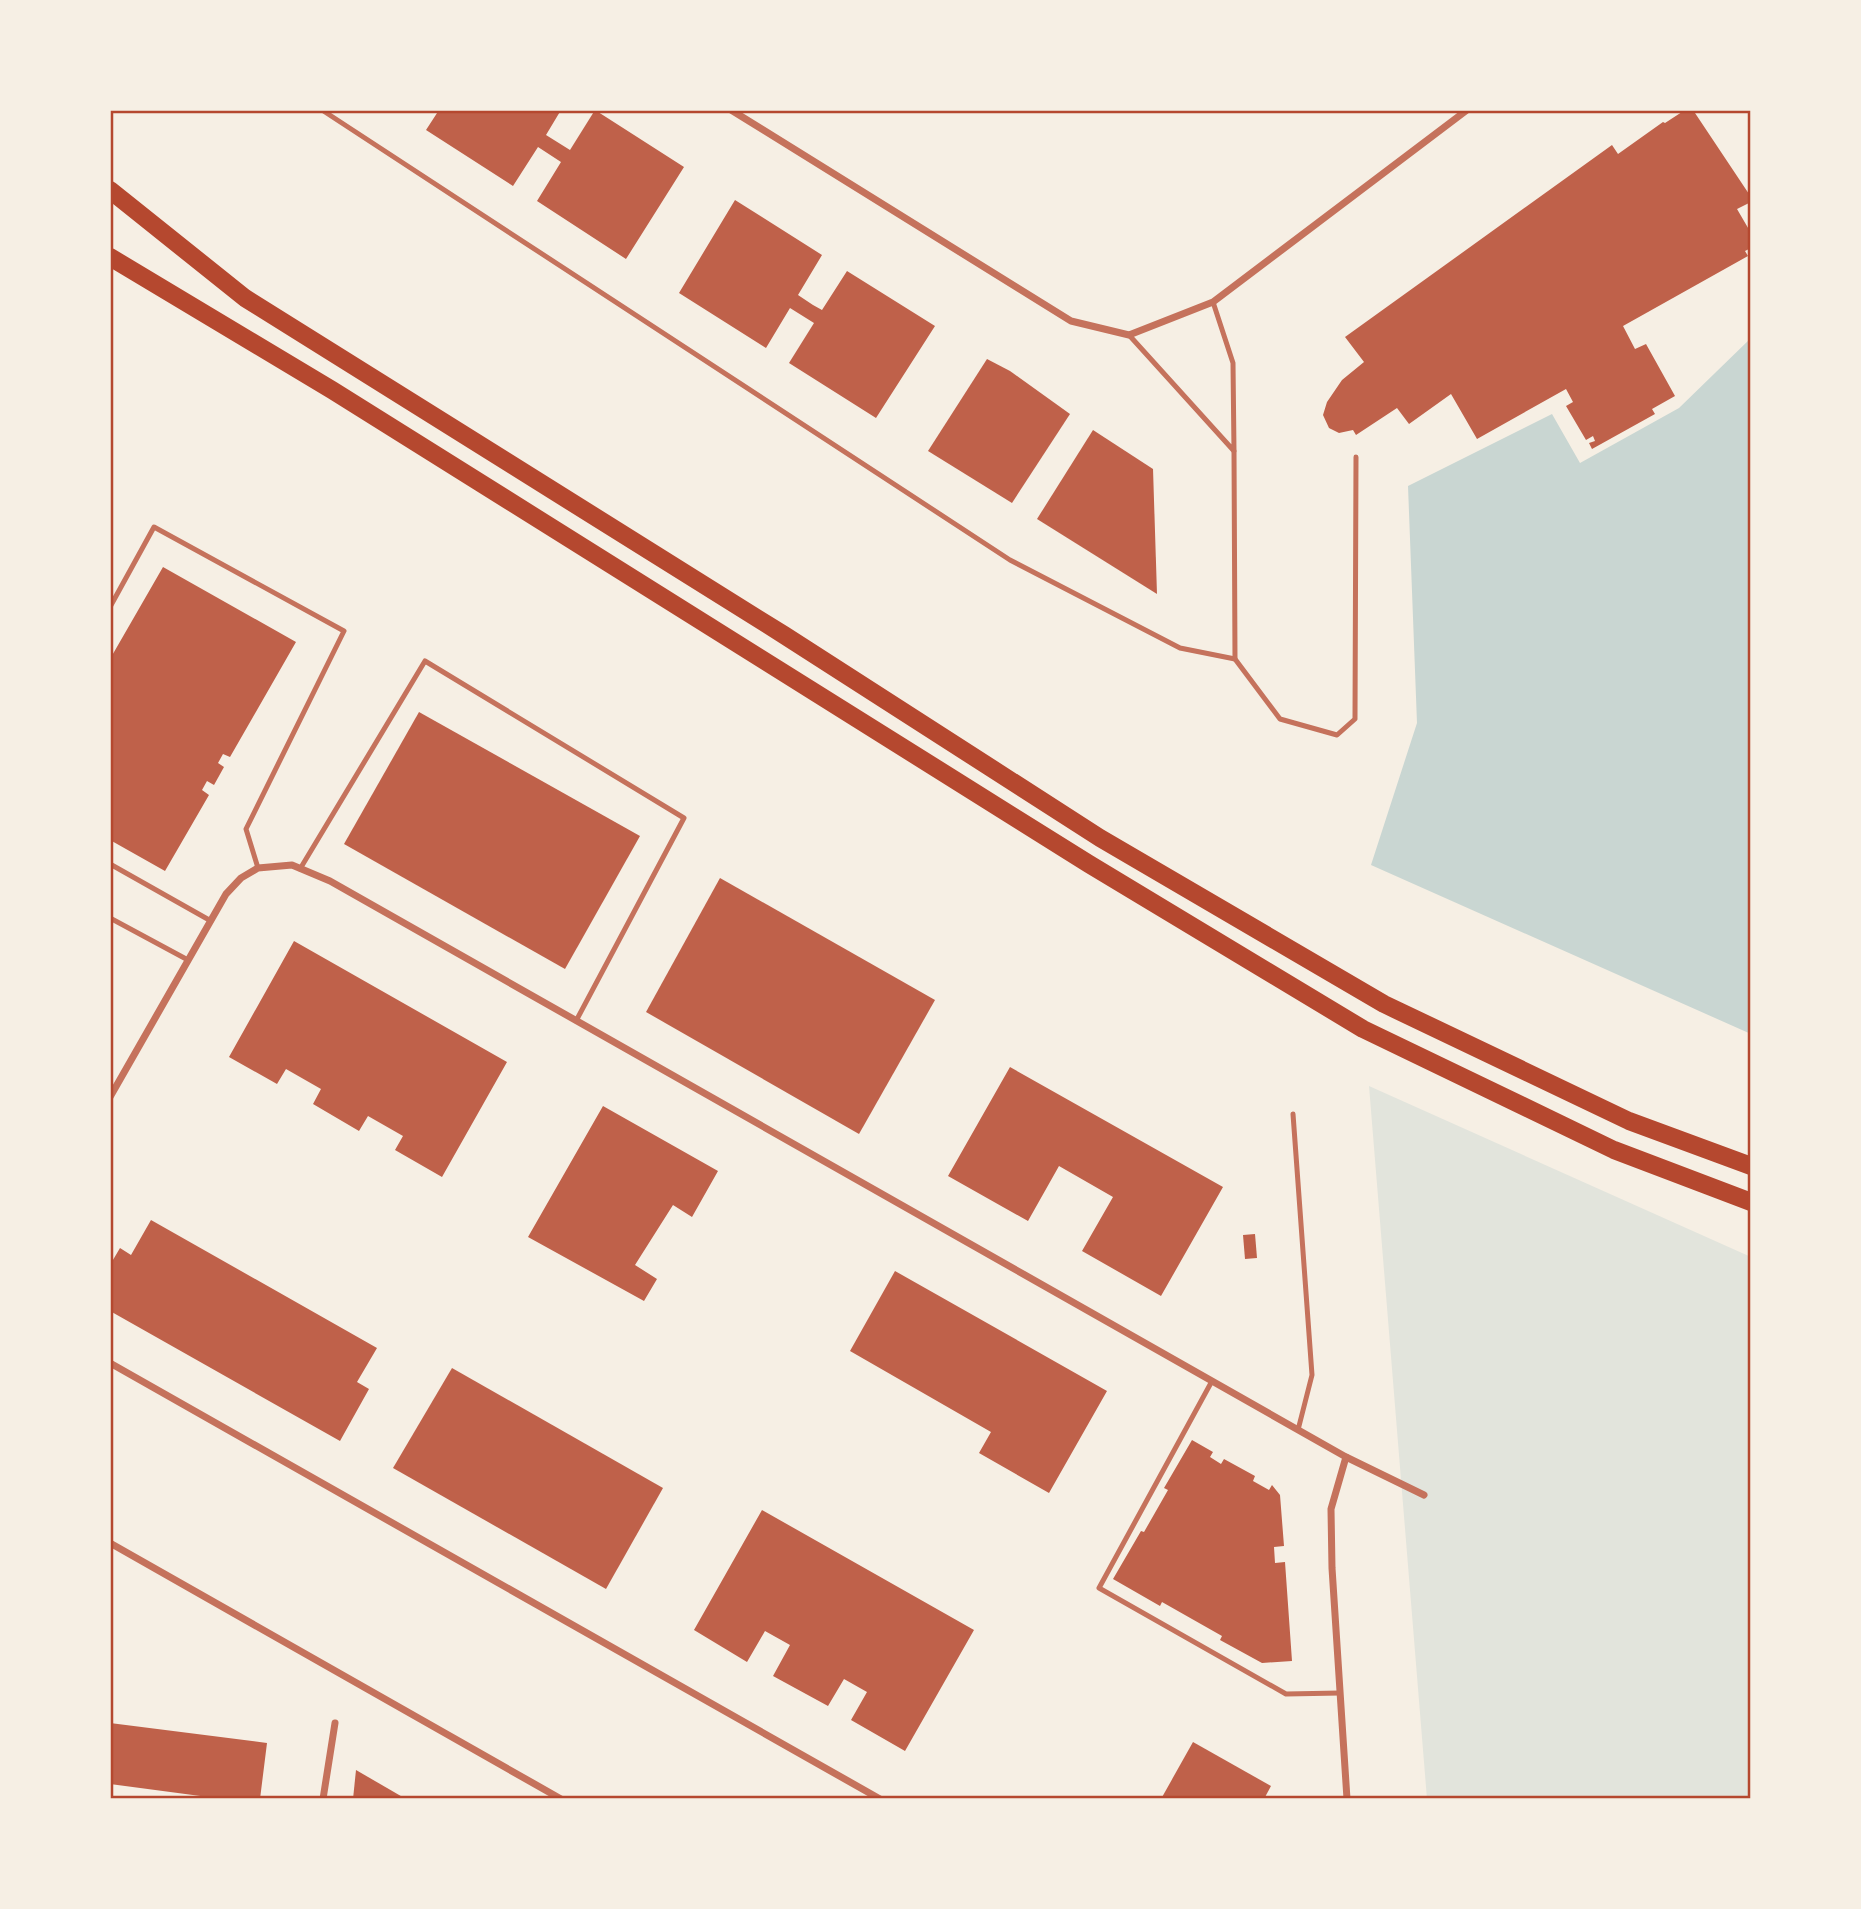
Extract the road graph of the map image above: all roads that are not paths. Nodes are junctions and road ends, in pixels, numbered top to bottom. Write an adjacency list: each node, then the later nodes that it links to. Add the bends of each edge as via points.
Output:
1 (322, 110): 11 (lane, via 1010,561 1180,648)
2 (731, 110): 7 (street, via 1070,321)
3 (1467, 110): 6 (street)
4 (110, 190): 21 (main road, via 245,298 1100,838 1384,1004 1629,1121)
5 (110, 257): 22 (main road, via 1363,1029 1614,1150)
6 (1213, 302): 7 (street); 8 (lane, via 1233,363)
7 (1129, 335): 8 (lane)
8 (1234, 451): 11 (lane)
9 (1356, 457): 11 (lane, via 1355,719 1337,735 1280,719)
10 (110, 607): 13 (lane, via 154,527 344,631 246,828)
11 (1235, 659)
12 (110, 864): 16 (lane)
13 (258, 868): 14 (street, via 292,865); 16 (street, via 226,894)
14 (300, 869): 18 (street, via 330,881); 18 (lane, via 425,661 684,818)
15 (110, 918): 17 (lane)
16 (211, 921): 17 (street)
17 (188, 960): 19 (street)
18 (576, 1021): 24 (street)
19 (110, 1097)
20 (1293, 1114): 25 (lane, via 1312,1375)
21 (1751, 1166)
22 (1751, 1202)
23 (110, 1363): 33 (street)
24 (1212, 1381): 25 (street); 29 (lane, via 1099,1588 1286,1694)
25 (1298, 1430): 26 (street)
26 (1346, 1457): 27 (street); 29 (street, via 1331,1509)
27 (1424, 1495)
28 (110, 1543): 32 (street)
29 (1340, 1693): 34 (street)
30 (335, 1723): 31 (street)
31 (323, 1799)
32 (561, 1799)
33 (880, 1799)
34 (1347, 1799)

